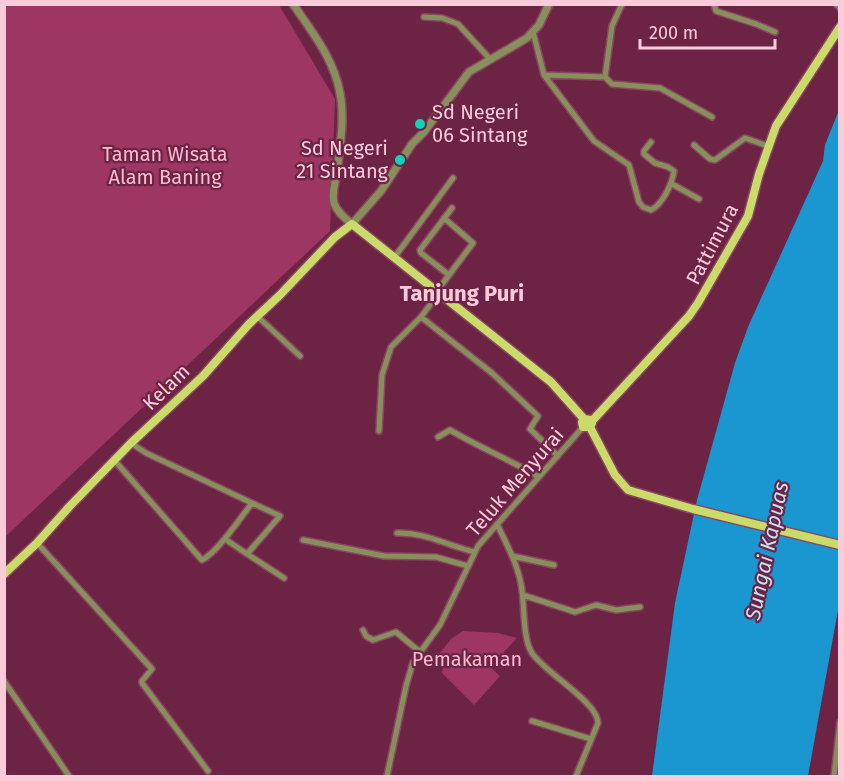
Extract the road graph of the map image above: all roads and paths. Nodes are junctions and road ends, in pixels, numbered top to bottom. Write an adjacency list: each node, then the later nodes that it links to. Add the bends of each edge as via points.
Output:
1 (293, 4): 23 (street, via 319,42 338,84 342,102 340,147 333,193 339,211)
2 (549, 4): 9 (street)
3 (622, 4): 13 (street, via 612,27)
4 (714, 4): 10 (street, via 716,12)
5 (836, 4): 6 (street)
6 (840, 8)
7 (424, 17): 11 (street, via 458,24)
8 (840, 27): 17 (main road, Pattimura, via 785,111)
9 (533, 32): 11 (street); 12 (street)
10 (775, 32)
11 (490, 59): 23 (street, via 469,72)
12 (544, 75): 13 (street); 19 (street, via 594,141 629,165 643,207 654,210)
13 (605, 77): 14 (street, via 612,84 658,87)
14 (712, 117)
15 (651, 142): 19 (street, via 643,153 673,170)
16 (694, 145): 17 (street, via 715,160 745,138)
17 (768, 146): 30 (main road, Pattimura, via 748,216 698,303)
18 (453, 178): 24 (street)
19 (672, 184): 20 (street)
20 (699, 199)
21 (452, 208): 22 (street)
22 (444, 218): 25 (street, via 473,243); 25 (street, via 420,250)
23 (352, 224): 24 (main road); 27 (main road, Kelam)
24 (394, 258): 26 (main road)
25 (449, 275): 26 (street)
26 (438, 292): 28 (street); 30 (main road, via 551,382)
27 (257, 316): 29 (street); 33 (main road, Kelam, via 203,376)
28 (421, 317): 31 (street, via 389,352 382,375); 34 (street, via 492,373 538,416 530,429)
29 (300, 356)
30 (587, 424): 34 (street, Teluk Menyurai); 43 (main road, via 619,483 635,493)
31 (379, 431)
32 (438, 437): 36 (street, via 450,430)
33 (131, 443): 35 (main road, Kelam); 37 (street)
34 (558, 456): 36 (street, Teluk Menyurai)
35 (115, 461): 40 (street, via 200,558 205,559); 42 (main road, Kelam)
36 (539, 477): 38 (street, Teluk Menyurai)
37 (252, 502): 40 (street); 45 (street, via 280,516)
38 (497, 524): 44 (street, Teluk Menyurai); 46 (street)
39 (397, 533): 44 (street, via 418,533)
40 (225, 539): 45 (street)
41 (303, 540): 48 (street, via 384,556 436,557)
42 (37, 543): 49 (main road, Kelam); 59 (street, via 152,669 142,683)
43 (840, 545)
44 (475, 552): 48 (street, Teluk Menyurai)
45 (247, 554): 50 (street)
46 (512, 556): 47 (street); 51 (street)
47 (554, 565)
48 (468, 566): 54 (street, Teluk Menyurai, via 437,631)
49 (4, 574)
50 (284, 578)
51 (523, 596): 52 (street, via 576,612 596,605 616,610); 58 (street, via 530,650 597,716)
52 (640, 607)
53 (363, 630): 54 (street, via 373,640 396,632)
54 (420, 652): 61 (street, Teluk Menyurai, via 409,674)
55 (4, 681): 60 (street)
56 (532, 721): 58 (street)
57 (840, 722): 63 (street)
58 (591, 739): 62 (street)
59 (208, 771)
60 (69, 777)
61 (387, 777)
62 (576, 777)
63 (834, 777)

